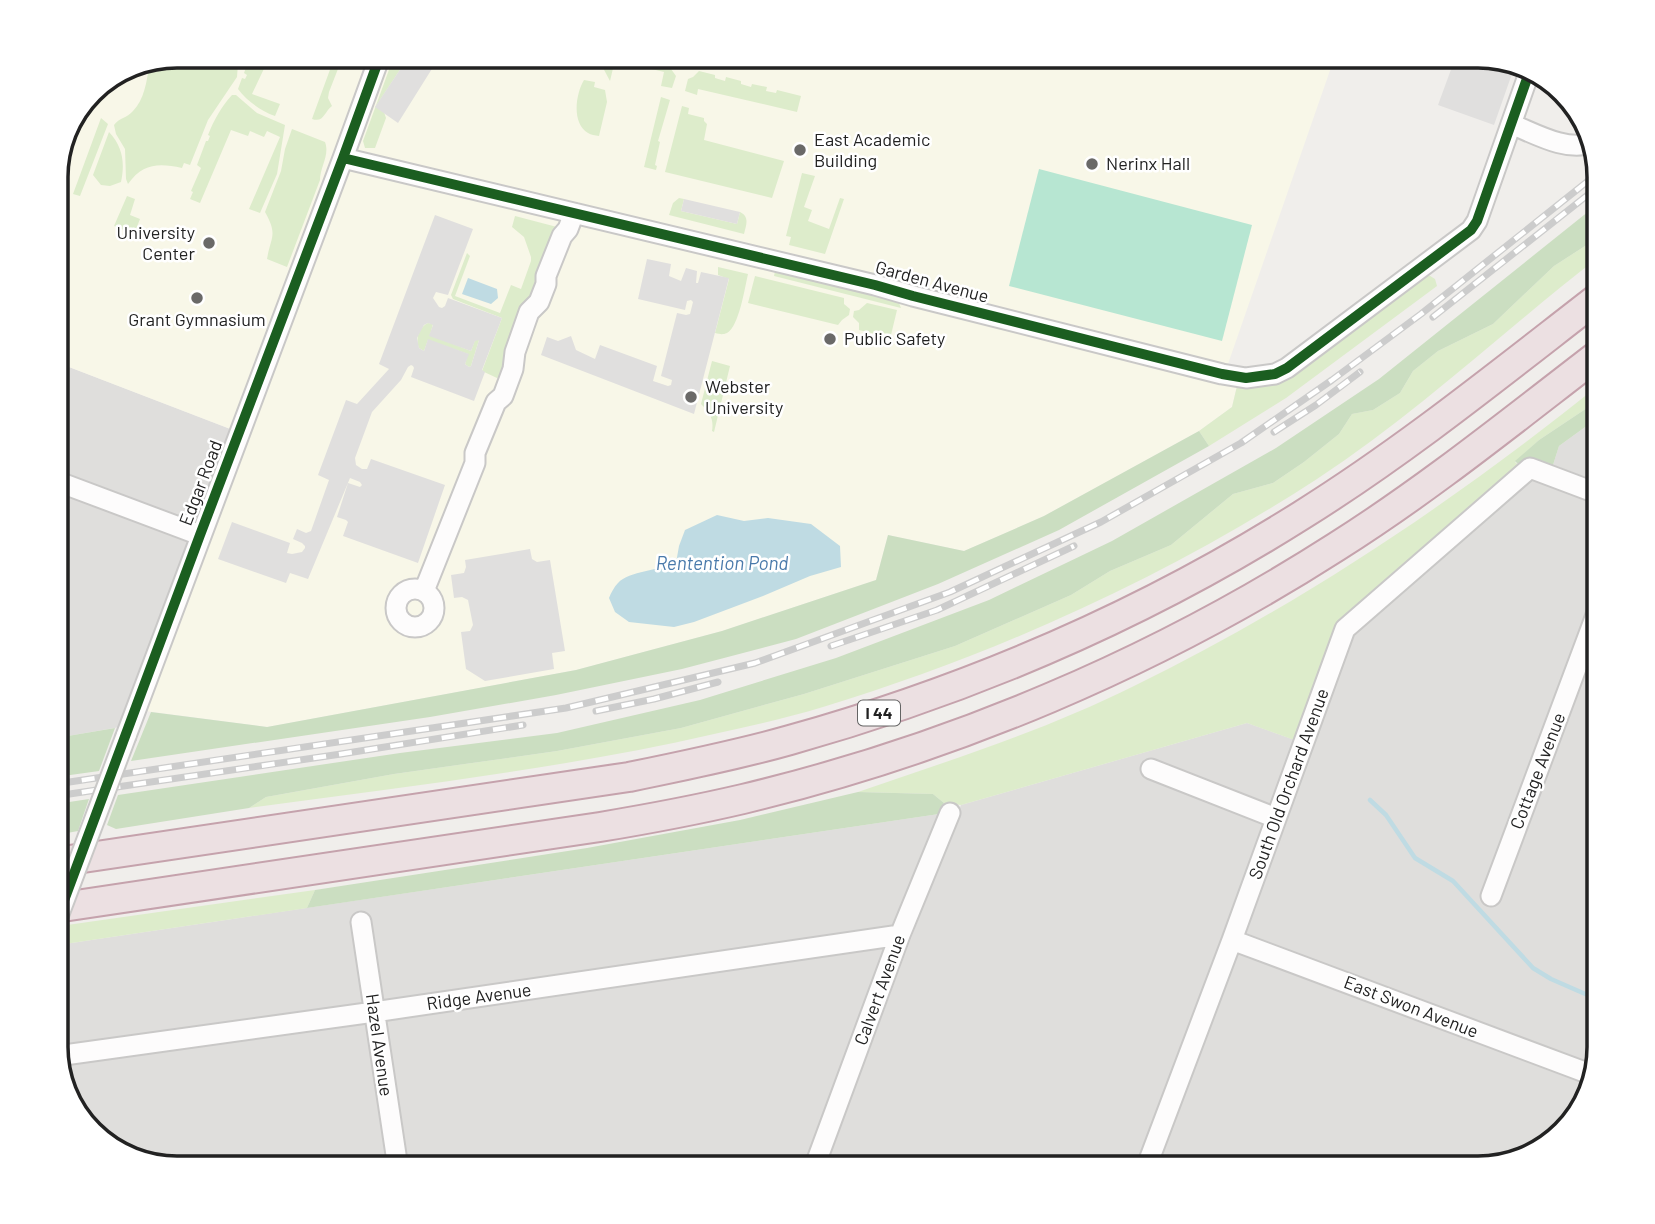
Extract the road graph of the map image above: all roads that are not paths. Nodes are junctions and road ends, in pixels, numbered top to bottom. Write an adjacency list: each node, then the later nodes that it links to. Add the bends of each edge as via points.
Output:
1 (376, 68): 5 (street, Edgar Road)
2 (1527, 79): 3 (street)
3 (1511, 124): 4 (street, via 1563,143); 6 (street, Garden Avenue, via 1471,230 1287,368 1246,378 863,282)
4 (1582, 145)
5 (343, 158): 6 (street, Garden Avenue); 11 (street, Edgar Road)
6 (571, 221): 12 (street, via 542,293 529,312 503,396 496,402 475,453)
7 (1587, 306): 17 (highway, I 44, via 1370,470 1234,557 1090,632 940,693 788,741 629,777)
8 (1587, 363): 20 (highway, via 1404,502 1278,583 1121,666 971,729 814,781 680,813)
9 (1587, 489): 16 (street, South Old Orchard Avenue, via 1530,468 1345,629)
10 (68, 492): 11 (street)
11 (200, 535): 18 (street, Edgar Road, bridge)
12 (424, 592)
13 (1587, 639): 19 (street, Cottage Avenue)
14 (1151, 769): 16 (street)
15 (950, 813): 22 (street, Calvert Avenue)
16 (1276, 818): 23 (street, South Old Orchard Avenue)
17 (68, 860)
18 (68, 890)
19 (1491, 896)
20 (68, 906)
21 (361, 922): 24 (street, Hazel Avenue)
22 (900, 935): 24 (street, Ridge Avenue); 28 (street, Calvert Avenue)
23 (1232, 940): 26 (street, East Swon Avenue); 29 (street, South Old Orchard Avenue)
24 (374, 1012): 25 (street, Ridge Avenue); 27 (street, Hazel Avenue)
25 (68, 1054)
26 (1583, 1072)
27 (396, 1156)
28 (818, 1156)
29 (1151, 1156)

